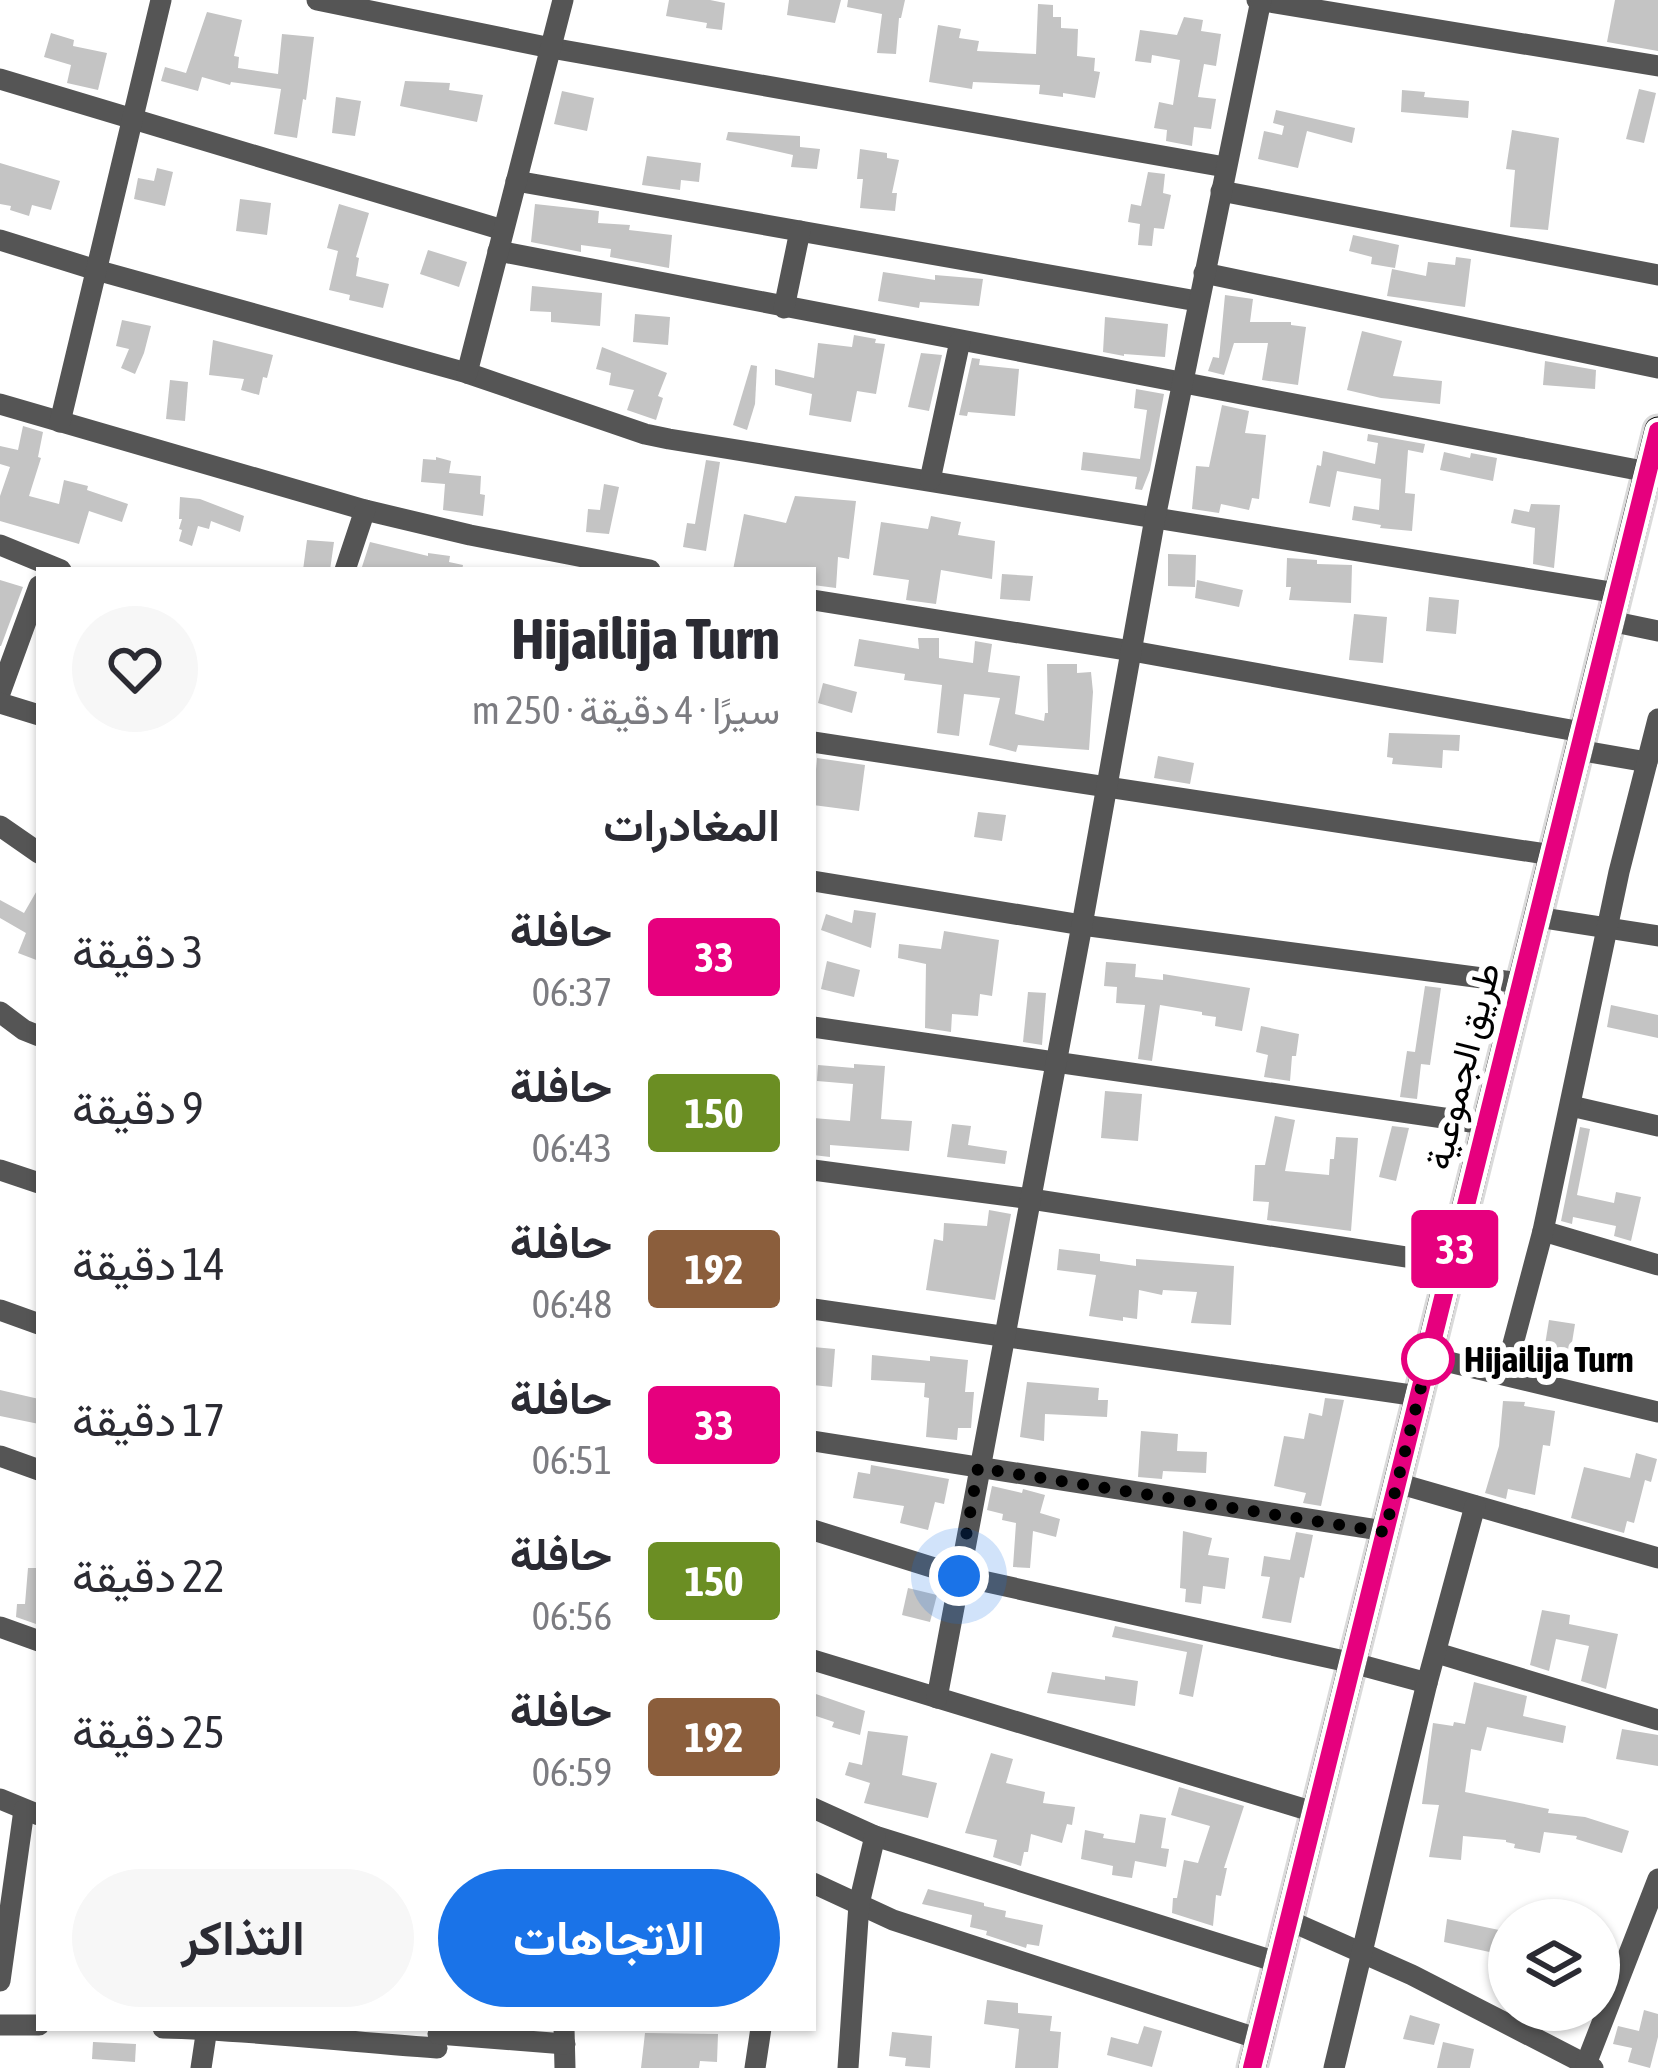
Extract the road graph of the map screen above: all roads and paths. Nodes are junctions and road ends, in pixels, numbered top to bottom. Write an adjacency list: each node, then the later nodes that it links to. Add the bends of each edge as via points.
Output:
1 (161, 0): 8 (street)
2 (317, 0): 5 (street)
3 (563, 0): 5 (street)
4 (1260, 0): 6 (street); 9 (street)
5 (551, 48): 9 (street); 10 (street)
6 (1658, 65)
7 (0, 79): 8 (street)
8 (133, 118): 14 (street); 15 (street)
9 (1225, 167): 11 (street)
10 (516, 181): 12 (street); 14 (street)
11 (1221, 191): 16 (street); 17 (street)
12 (800, 231): 18 (street); 19 (street)
13 (0, 240): 15 (street)
14 (500, 240): 19 (street); 22 (street)
15 (96, 270): 22 (street); 25 (street)
16 (1204, 273): 18 (street); 21 (street)
17 (1658, 275)
18 (1198, 302): 23 (street)
19 (784, 308): 20 (street)
20 (959, 341): 23 (street); 27 (street)
21 (1658, 368)
22 (467, 373): 27 (street, via 645,434)
23 (1182, 381): 28 (street); 30 (street)
24 (0, 404): 25 (street)
25 (60, 422): 29 (street)
26 (1658, 430): 28 (main road, طريق الجموعية)
27 (930, 480): 30 (street)
28 (1650, 482): 35 (main road, طريق الجموعية)
29 (364, 510): 33 (street); 34 (street)
30 (1155, 518): 35 (street); 40 (street)
31 (0, 545): 32 (street)
32 (38, 567)
33 (346, 567)
34 (635, 567)
35 (1617, 593): 38 (main road, طريق الجموعية)
36 (816, 600): 40 (street)
37 (36, 603): 41 (street)
38 (1610, 621): 39 (street); 45 (main road, طريق الجموعية)
39 (1658, 631)
40 (1132, 651): 45 (street); 48 (street)
41 (0, 693)
42 (0, 703): 43 (street)
43 (36, 714)
44 (1658, 719): 47 (street)
45 (1580, 741): 47 (street); 52 (main road, طريق الجموعية)
46 (816, 742): 48 (street)
47 (1647, 762): 49 (street)
48 (1107, 787): 52 (street); 55 (street)
49 (1650, 789): 56 (street)
50 (0, 826): 51 (street)
51 (36, 851)
52 (1552, 855): 54 (main road, طريق الجموعية)
53 (816, 881): 55 (street)
54 (1537, 916): 56 (street); 58 (main road, طريق الجموعية)
55 (1082, 925): 58 (street); 62 (street)
56 (1607, 928): 57 (street); 63 (street)
57 (1658, 936)
58 (1520, 982): 64 (main road, طريق الجموعية)
59 (0, 1012): 61 (street)
60 (816, 1027): 62 (street)
61 (36, 1035)
62 (1055, 1060): 64 (street); 69 (street)
63 (1571, 1106): 65 (street); 70 (street)
64 (1485, 1124): 71 (main road, طريق الجموعية)
65 (1658, 1126)
66 (0, 1170): 68 (street)
67 (816, 1170): 69 (street)
68 (36, 1182)
69 (1031, 1199): 71 (street); 76 (street)
70 (1543, 1231): 72 (street); 78 (street)
71 (1451, 1264): 77 (main road, طريق الجموعية)
72 (1658, 1265)
73 (816, 1309): 76 (street)
74 (0, 1310): 75 (street)
75 (36, 1323)
76 (1004, 1336): 79 (street); 83 (street)
77 (1428, 1357): 78 (street); 79 (main road, طريق الجموعية)
78 (1505, 1374): 80 (street)
79 (1418, 1396): 85 (main road, طريق الجموعية)
80 (1658, 1412)
81 (816, 1441): 83 (street)
82 (0, 1456): 84 (street)
83 (978, 1468): 88 (street); 90 (street)
84 (36, 1469)
85 (1397, 1483): 86 (street); 88 (main road, طريق الجموعية)
86 (1475, 1506): 89 (street); 93 (street)
87 (816, 1532): 90 (street)
88 (1385, 1532): 95 (main road, طريق الجموعية)
89 (1658, 1558)
90 (959, 1576): 95 (street); 97 (street)
91 (0, 1627): 92 (street)
92 (36, 1640)
93 (1437, 1654): 96 (street); 98 (street)
94 (816, 1661): 97 (street)
95 (1353, 1663): 96 (street); 102 (main road, طريق الجموعية)
96 (1427, 1683): 108 (street)
97 (937, 1698): 102 (street)
98 (1658, 1720)
99 (0, 1799): 101 (street)
100 (816, 1809): 103 (street)
101 (31, 1812): 110 (street)
102 (1314, 1812): 107 (main road, طريق الجموعية)
103 (874, 1836): 106 (street); 109 (street)
104 (1658, 1879): 120 (street)
105 (816, 1884): 106 (street)
106 (859, 1904): 118 (street); 124 (street)
107 (1288, 1920): 108 (street); 109 (main road, طريق الجموعية)
108 (1364, 1952): 120 (street); 126 (street)
109 (1277, 1963): 118 (main road, طريق الجموعية)
110 (0, 1981)
111 (0, 2025): 112 (street)
112 (36, 2026)
113 (207, 2031): 121 (street)
114 (260, 2031): 116 (street)
115 (761, 2031): 123 (street)
116 (331, 2035): 119 (street)
117 (565, 2036): 119 (street); 122 (street)
118 (1258, 2038): 125 (main road, طريق الجموعية)
119 (437, 2044)
120 (1589, 2066)
121 (201, 2068)
122 (566, 2068)
123 (755, 2068)
124 (848, 2068)
125 (1252, 2068)
126 (1334, 2068)

